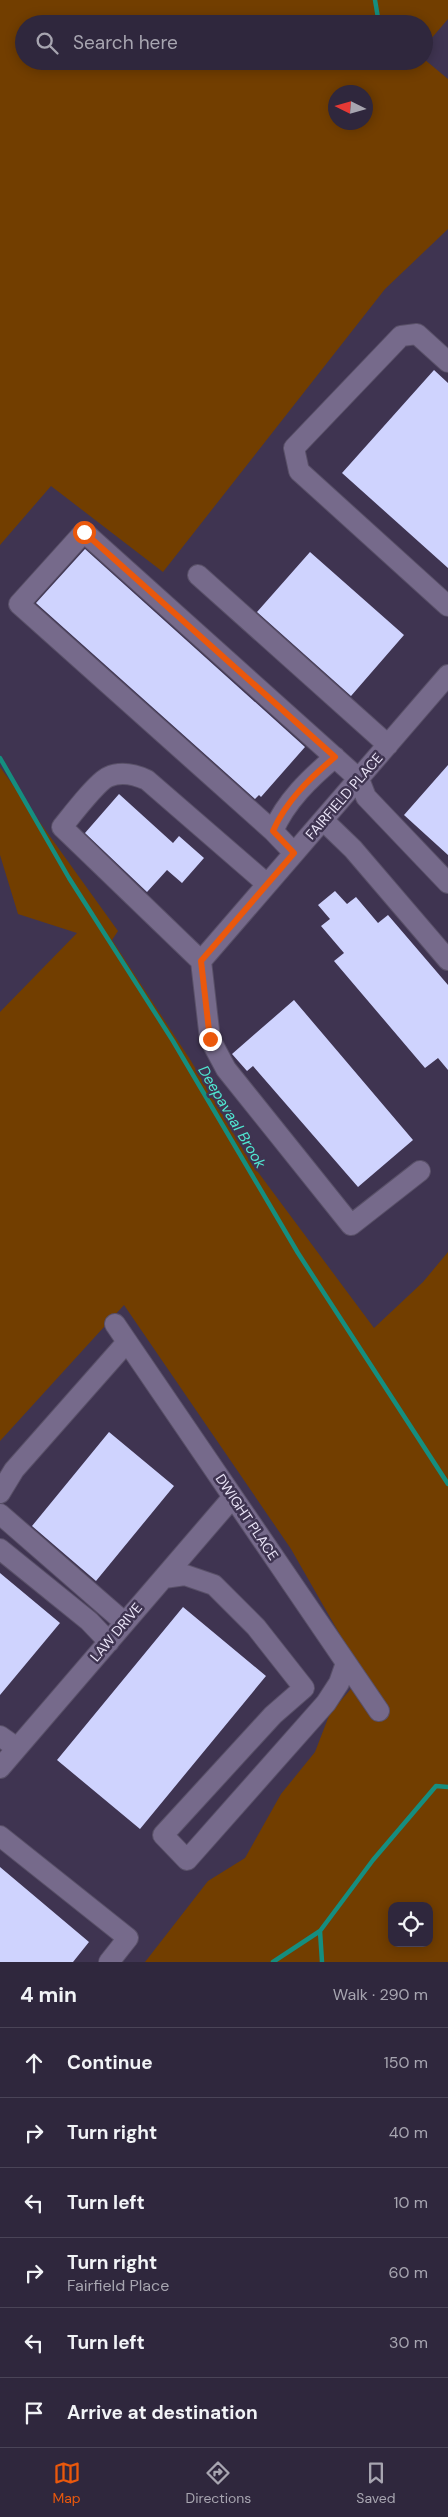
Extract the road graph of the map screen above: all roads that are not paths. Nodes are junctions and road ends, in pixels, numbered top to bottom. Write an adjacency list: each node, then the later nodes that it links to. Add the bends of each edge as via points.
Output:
1 (448, 362): 3 (street, via 417,334 401,336 294,448 299,471)
2 (198, 575): 5 (street)
3 (448, 606)
4 (448, 675): 5 (street, FAIRFIELD PLACE)
5 (388, 745): 7 (street, FAIRFIELD PLACE)
6 (335, 757): 7 (street); 9 (street, via 282,811); 9 (street, via 84,532 19,604)
7 (358, 779): 8 (street, FAIRFIELD PLACE); 11 (street, via 366,797)
8 (323, 820): 10 (street, FAIRFIELD PLACE); 13 (street, via 353,849)
9 (273, 831): 10 (street)
10 (294, 853): 12 (street, FAIRFIELD PLACE)
11 (448, 883)
12 (267, 884): 14 (street, FAIRFIELD PLACE); 14 (street, via 147,780 136,775 124,773 107,777 78,807 62,827)
13 (448, 960)
14 (201, 961): 15 (street, via 210,1039 226,1069 351,1224)
15 (420, 1171)
16 (115, 1324): 17 (street, DWIGHT PLACE)
17 (127, 1342): 18 (street, via 14,1470); 19 (street, DWIGHT PLACE)
18 (0, 1493)
19 (233, 1497): 22 (street, LAW DRIVE); 25 (street, DWIGHT PLACE)
20 (0, 1514): 23 (street)
21 (0, 1550): 24 (street)
22 (164, 1578): 23 (street, LAW DRIVE); 25 (street, via 186,1575 214,1584 256,1627 304,1688 273,1715 163,1835 187,1860 326,1703 339,1683)
23 (124, 1622): 24 (street, LAW DRIVE)
24 (109, 1642): 28 (street, LAW DRIVE)
25 (346, 1663): 26 (street, DWIGHT PLACE)
26 (379, 1711)
27 (0, 1736): 28 (street)
28 (17, 1748): 29 (street, LAW DRIVE)
29 (0, 1768)
30 (0, 1836): 31 (street, via 128,1938)
31 (109, 1962)

